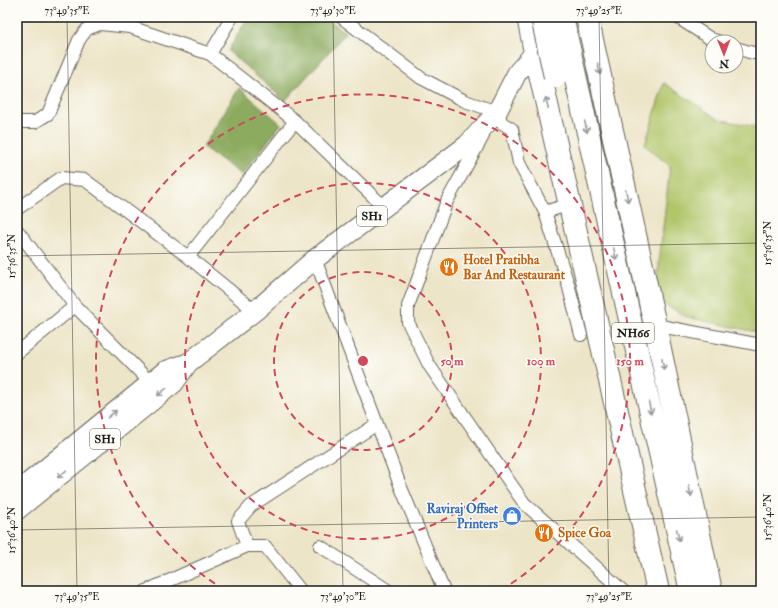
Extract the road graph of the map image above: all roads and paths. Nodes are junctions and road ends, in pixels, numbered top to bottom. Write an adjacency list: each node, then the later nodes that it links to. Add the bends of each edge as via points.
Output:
1 (232, 17): 12 (street)
2 (341, 17): 15 (street, via 421,78 465,101)
3 (528, 17): 11 (highway)
4 (542, 17): 14 (highway, NH66, bridge)
5 (562, 17): 14 (highway, NH66, bridge)
6 (587, 17): 9 (highway)
7 (685, 19): 8 (street)
8 (704, 34)
9 (592, 41): 11 (highway); 27 (highway, one-way to 27)
10 (744, 50): 13 (street)
11 (535, 52): 15 (main road, SH1, via 517,73); 18 (highway, one-way to 11)
12 (210, 54): 16 (street); 17 (street, via 130,28 100,24 87,29 79,40 48,114 35,122)
13 (761, 54)
14 (565, 76): 44 (highway, NH66); 45 (highway, NH66, one-way to 45)
15 (497, 112): 19 (main road, SH1, via 467,145); 21 (street, via 502,123 512,129 518,163); 42 (street, via 447,201 408,306 408,322 429,365 524,504)
16 (295, 121): 19 (street); 23 (street)
17 (17, 122)
18 (570, 204): 21 (street); 43 (highway)
19 (384, 207): 24 (main road, SH1)
20 (17, 209): 23 (street, via 61,178 84,180)
21 (545, 212): 28 (street)
22 (19, 237): 25 (street)
23 (188, 257): 26 (street)
24 (315, 259): 26 (main road, SH1); 33 (street)
25 (75, 306): 30 (street); 32 (street)
26 (254, 311): 31 (main road, SH1)
27 (655, 325): 29 (street); 46 (highway, one-way to 46)
28 (581, 335)
29 (761, 345)
30 (17, 353)
31 (188, 362): 32 (main road, SH1, via 164,371); 35 (main road, SH1, one-way to 35, via 174,382)
32 (150, 382): 34 (main road, SH1, one-way to 32)
33 (377, 424): 36 (street, via 251,506 238,520); 41 (street)
34 (17, 492)
35 (17, 510)
36 (247, 546): 38 (street); 39 (street, via 265,546)
37 (320, 546): 40 (street)
38 (146, 591)
39 (301, 591)
40 (389, 591)
41 (444, 591)
42 (623, 591)
43 (658, 591)
44 (671, 591)
45 (691, 591)
46 (711, 591)

